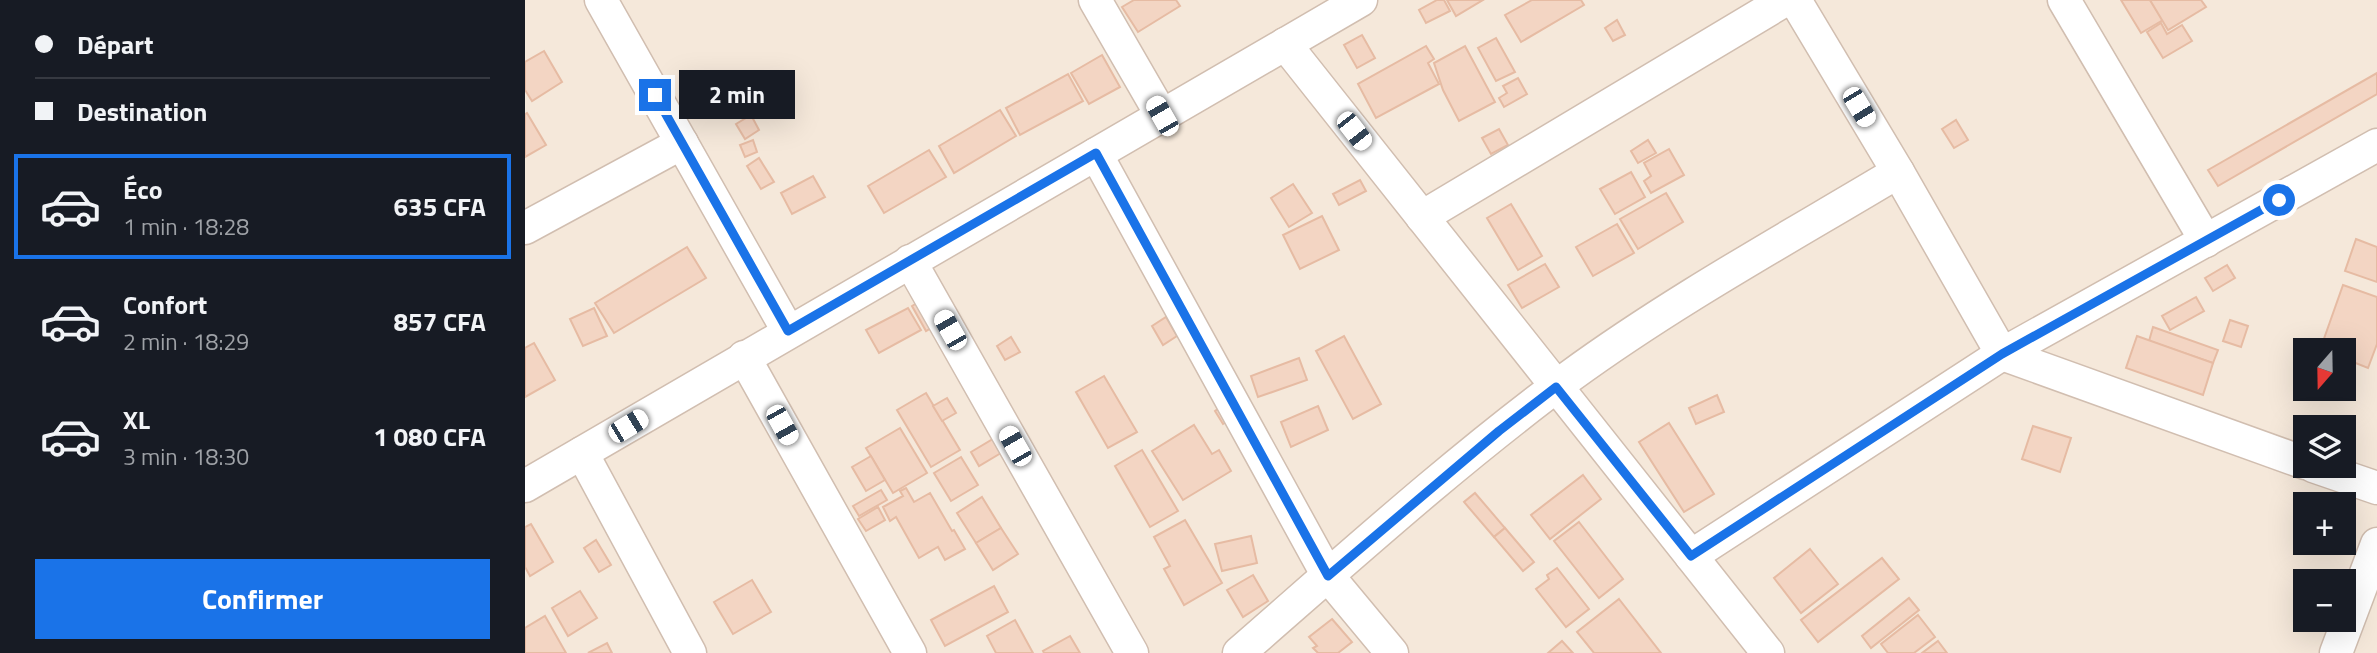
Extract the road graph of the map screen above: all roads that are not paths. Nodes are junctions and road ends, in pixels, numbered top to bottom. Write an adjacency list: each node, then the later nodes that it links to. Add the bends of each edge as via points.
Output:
1 (601, 0): 9 (street)
2 (1095, 0): 8 (street)
3 (1361, 0): 7 (street)
4 (1785, 0): 13 (street)
5 (1795, 0): 12 (street)
6 (2064, 0): 15 (street)
7 (1285, 44): 8 (street); 13 (street)
8 (1162, 116): 11 (street)
9 (682, 143): 14 (street); 17 (street)
10 (2377, 145): 15 (street)
11 (1096, 153): 16 (street); 28 (street)
12 (1898, 172): 18 (street); 20 (street, via 1669,311)
13 (1422, 217): 20 (street)
14 (525, 229)
15 (2206, 241): 18 (street)
16 (910, 261): 17 (street); 31 (street)
17 (788, 331): 19 (street)
18 (2002, 354): 22 (street); 27 (street)
19 (744, 357): 21 (street); 30 (street)
20 (1556, 387): 27 (street); 28 (street)
21 (582, 453): 24 (street); 29 (street)
22 (2293, 459)
23 (2348, 478): 25 (street)
24 (525, 486)
25 (2377, 488)
26 (2377, 544): 35 (street)
27 (1691, 556): 34 (street)
28 (1328, 576): 32 (street); 33 (street)
29 (689, 653)
30 (910, 653)
31 (1132, 653)
32 (1239, 653)
33 (1392, 653)
34 (1767, 653)
35 (2336, 653)

